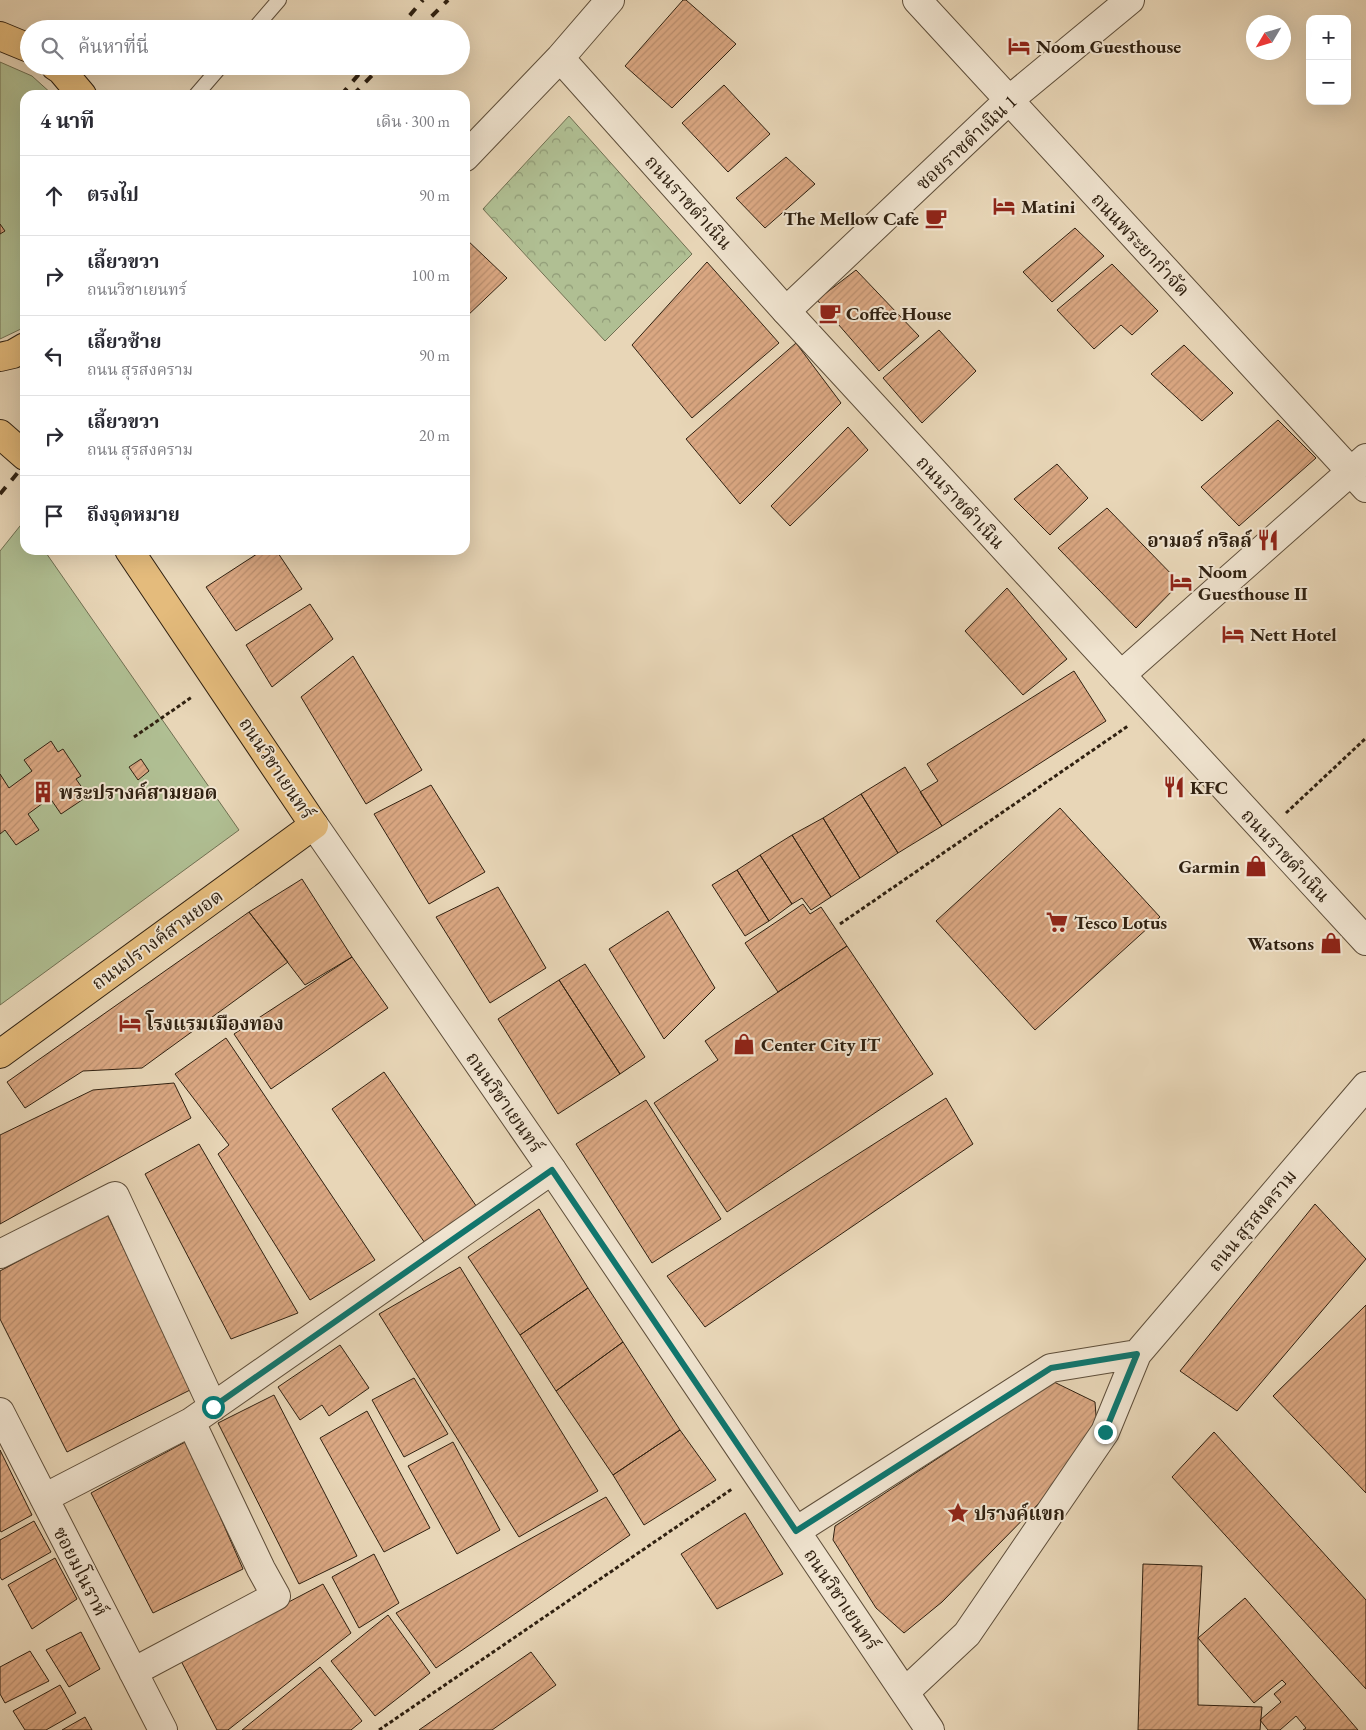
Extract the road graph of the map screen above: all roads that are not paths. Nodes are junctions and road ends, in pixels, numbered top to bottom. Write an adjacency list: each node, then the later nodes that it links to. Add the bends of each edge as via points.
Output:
1 (279, 0): 5 (lane)
2 (610, 0): 8 (street)
3 (916, 0): 13 (street, ถนนพระยากำจัด)
4 (1130, 0): 13 (street, ซอยราชดำเนิน 1)
5 (262, 20)
6 (0, 36): 7 (main road)
7 (20, 44)
8 (560, 58): 14 (street); 15 (street, ถนนราชดำเนิน)
9 (65, 75): 11 (main road)
10 (213, 75): 12 (lane)
11 (78, 90)
12 (200, 90)
13 (1009, 100): 15 (street, ซอยราชดำเนิน 1); 20 (street, ถนนพระยากำจัด)
14 (470, 152)
15 (786, 311): 22 (street, ถนนราชดำเนิน)
16 (20, 350): 17 (main road)
17 (0, 357)
18 (0, 434): 19 (main road)
19 (20, 452)
20 (1361, 472): 22 (street)
21 (132, 555): 23 (main road, ถนนวิชาเยนทร์)
22 (1121, 675): 24 (street, ถนนราชดำเนิน)
23 (314, 825): 25 (main road, ถนนปรางค์สามยอด); 27 (street, ถนนวิชาเยนทร์)
24 (1366, 941)
25 (0, 1054)
26 (1366, 1086): 29 (street, ถนน สุรสงคราม)
27 (552, 1170): 30 (street); 34 (street, ถนนวิชาเยนทร์)
28 (0, 1254): 30 (street, via 116,1196)
29 (1137, 1354): 34 (street, via 1051,1368); 36 (street, ถนน สุรสงคราม, via 1105,1432 967,1634)
30 (213, 1407): 32 (street)
31 (0, 1412): 33 (street, ซอยมโนราห์)
32 (191, 1422): 33 (street); 35 (street, via 276,1596)
33 (44, 1498): 35 (street, ซอยมโนราห์)
34 (796, 1531): 36 (street, ถนนวิชาเยนทร์)
35 (133, 1672): 37 (street, ซอยมโนราห์)
36 (904, 1692): 38 (street, ถนนวิชาเยนทร์)
37 (163, 1730)
38 (930, 1730)

